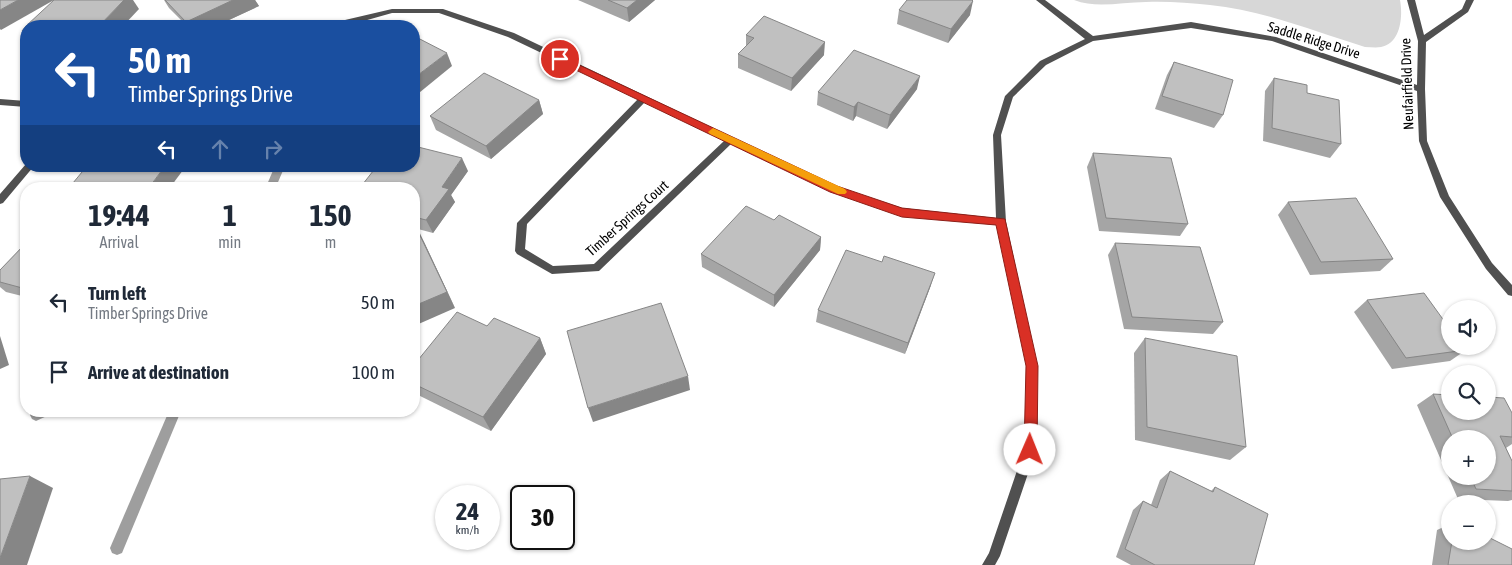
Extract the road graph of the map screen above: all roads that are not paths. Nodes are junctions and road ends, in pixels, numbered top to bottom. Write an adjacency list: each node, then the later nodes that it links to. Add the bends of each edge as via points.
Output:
1 (1040, 0): 5 (street)
2 (1411, 0): 6 (street, Neufairfield Drive)
3 (1470, 0): 6 (street, via 1465,10)
4 (356, 20): 8 (street, via 392,11 440,11 511,35)
5 (1091, 39): 7 (street, Saddle Ridge Drive, via 1191,25 1273,39); 14 (street, Saddle Ridge Drive, via 1043,63 1009,96 997,135)
6 (1422, 41): 7 (street, Neufairfield Drive)
7 (1421, 89): 15 (street, Neufairfield Drive, via 1423,141 1445,197 1489,266)
8 (644, 98): 11 (street); 11 (street, Timber Springs Court, via 522,223 520,251 552,270 596,268)
9 (0, 102): 10 (street)
10 (20, 104)
11 (730, 140): 14 (street, via 833,189 902,212)
12 (25, 172): 13 (street)
13 (0, 200)
14 (1001, 222): 16 (street, Saddle Ridge Drive, via 1032,366 1030,450 994,556)
15 (1512, 292)
16 (988, 565)

